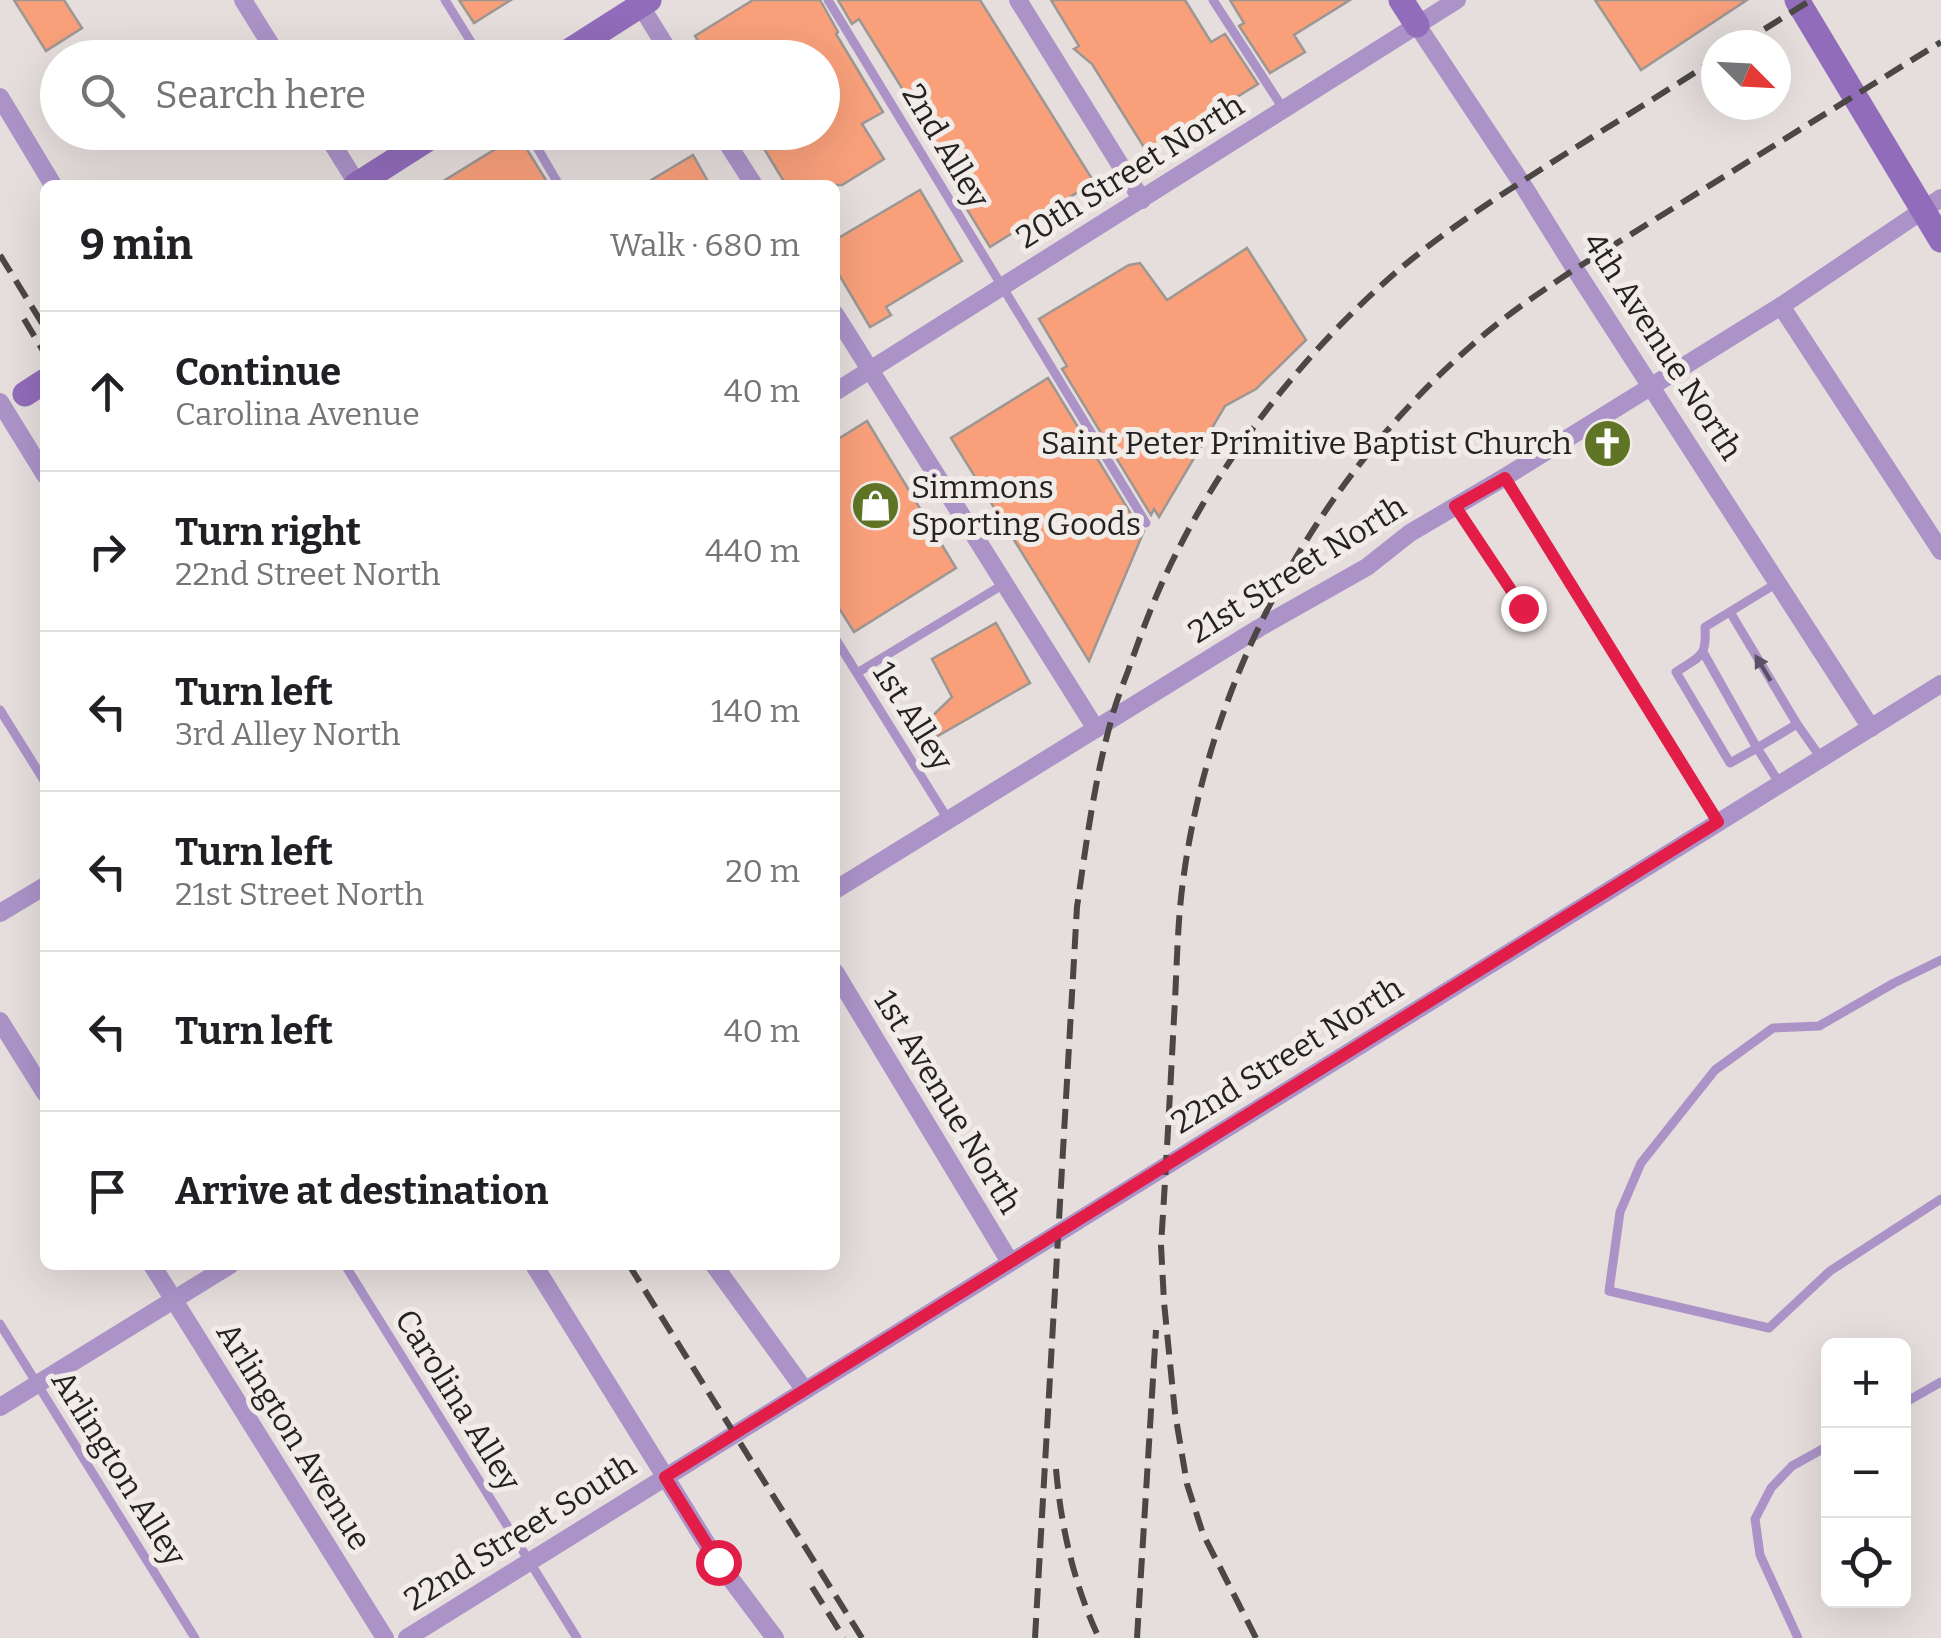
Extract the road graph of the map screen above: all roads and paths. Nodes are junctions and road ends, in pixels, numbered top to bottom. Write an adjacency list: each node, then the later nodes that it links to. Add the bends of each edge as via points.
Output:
1 (243, 0): 11 (street)
2 (445, 0): 12 (lane)
3 (828, 0): 29 (lane, 2nd Alley)
4 (1018, 0): 26 (street)
5 (1213, 0): 16 (lane)
6 (1401, 0): 10 (street, 4th Avenue North)
7 (1457, 0): 10 (street, 20th Street North)
8 (1797, 0): 27 (street)
9 (642, 2): 13 (street); 14 (street)
10 (1417, 25): 16 (street, 20th Street North); 33 (street, 4th Avenue North)
11 (268, 40)
12 (470, 40)
13 (585, 40)
14 (663, 40)
15 (0, 97): 21 (street)
16 (1284, 110): 26 (street, 20th Street North)
17 (337, 150): 22 (street)
18 (411, 150): 23 (street)
19 (539, 150): 24 (lane)
20 (732, 150): 25 (street)
21 (51, 180)
22 (354, 180)
23 (365, 180)
24 (556, 180)
25 (751, 180)
26 (1142, 200): 29 (street, 20th Street North)
27 (1932, 204): 28 (street); 30 (street, 21st Street North)
28 (1941, 240)
29 (1003, 287): 32 (street, 20th Street North); 39 (lane, 2nd Alley)
30 (1781, 306): 33 (street, 21st Street North); 40 (street)
31 (840, 322): 32 (street)
32 (870, 369): 34 (street, 20th Street North); 42 (street)
33 (1650, 386): 37 (street, 21st Street North); 41 (street, 4th Avenue North)
34 (840, 389)
35 (15, 399): 36 (street)
36 (40, 462)
37 (1505, 478): 38 (street, 21st Street North); 58 (lane)
38 (1455, 506): 43 (lane); 52 (street, 21st Street North)
39 (1146, 523)
40 (1941, 551)
41 (1777, 583): 44 (lane); 51 (street, 4th Avenue North)
42 (1004, 584): 47 (lane); 52 (street)
43 (1523, 608)
44 (1730, 612): 46 (lane, via 1705,627); 50 (lane, one-way to 44)
45 (840, 646): 47 (lane, 1st Alley)
46 (1703, 652): 53 (lane); 53 (lane, via 1676,672 1730,763)
47 (857, 673): 57 (lane, 1st Alley)
48 (1941, 684): 51 (street, 22nd Street North)
49 (0, 710): 55 (lane)
50 (1797, 724): 53 (lane); 54 (lane)
51 (1870, 728): 54 (street, 22nd Street North)
52 (1096, 730): 57 (street, 21st Street North)
53 (1757, 748): 56 (lane)
54 (1821, 758): 56 (street, 22nd Street North)
55 (40, 774)
56 (1780, 784): 58 (street, 22nd Street North)
57 (949, 822): 59 (street, 21st Street North)
58 (1718, 822): 67 (street, 22nd Street North)
59 (840, 887)
60 (40, 889): 61 (street)
61 (0, 914)
62 (1941, 960): 66 (lane, via 1819,1026 1774,1028 1714,1070 1640,1164 1620,1212 1609,1291 1769,1328 1830,1271)
63 (840, 980): 67 (street, 1st Avenue North)
64 (0, 1021): 65 (street)
65 (40, 1085)
66 (1941, 1199)
67 (1010, 1262): 77 (street, 22nd Street North)
68 (155, 1270): 73 (street, Arlington Avenue)
69 (222, 1270): 73 (street)
70 (348, 1270): 82 (lane, Carolina Alley)
71 (537, 1270): 81 (street)
72 (718, 1270): 77 (street)
73 (174, 1300): 76 (street); 84 (street, Arlington Avenue)
74 (0, 1324): 76 (lane, Arlington Alley)
75 (1941, 1382): 78 (lane)
76 (37, 1384): 79 (street); 83 (lane, Arlington Alley)
77 (804, 1389): 81 (street, 22nd Street North)
78 (1911, 1399)
79 (0, 1407)
80 (1821, 1450): 88 (lane, via 1771,1488 1755,1520 1760,1556)
81 (665, 1477): 82 (street, 22nd Street South); 87 (street)
82 (529, 1562): 85 (street, 22nd Street South); 86 (lane)
83 (195, 1638)
84 (386, 1638)
85 (407, 1638)
86 (577, 1638)
87 (775, 1638)
88 (1798, 1638)

